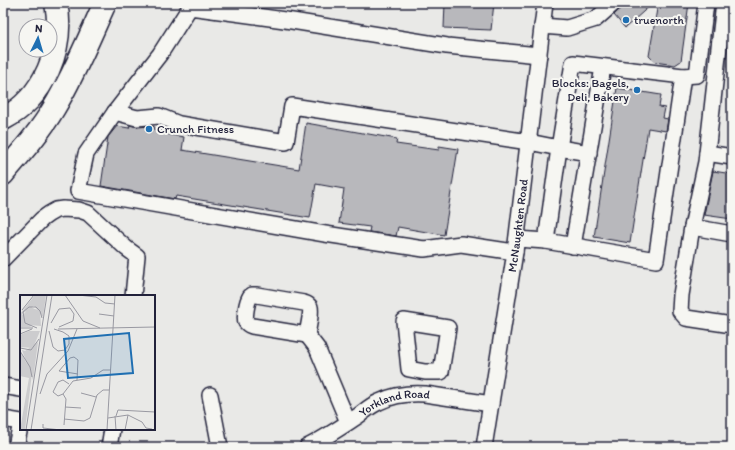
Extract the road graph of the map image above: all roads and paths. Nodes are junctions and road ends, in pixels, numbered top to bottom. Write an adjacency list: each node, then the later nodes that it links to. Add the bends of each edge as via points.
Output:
1 (56, 3): 12 (highway, via 57,38 51,65 28,100)
2 (105, 3): 18 (highway, via 72,76 53,109 31,142)
3 (545, 3): 7 (street, McNaughten Road)
4 (706, 3): 10 (street, via 697,75)
5 (724, 3): 16 (street)
6 (609, 5): 7 (street, via 596,19 566,28)
7 (542, 26): 8 (street, McNaughten Road)
8 (539, 55): 11 (street, via 447,46 190,7 160,54); 13 (street, McNaughten Road)
9 (603, 67): 10 (street); 14 (street, via 573,63); 15 (street)
10 (683, 76): 23 (street, via 656,260)
11 (115, 112): 13 (street, via 137,118 158,116 179,124 286,142 292,106); 22 (street, via 86,154 78,191 424,249 461,244)
12 (3, 119)
13 (529, 142): 14 (street); 22 (street, McNaughten Road)
14 (559, 148): 15 (street); 21 (street)
15 (589, 153): 23 (street)
16 (707, 153): 17 (street); 19 (street)
17 (732, 157)
18 (3, 174)
19 (692, 227): 20 (street); 26 (street, via 680,311 686,318)
20 (732, 234)
21 (546, 242): 22 (street); 23 (street)
22 (516, 245): 33 (street, McNaughten Road)
23 (573, 246)
24 (3, 259): 25 (street, via 48,214 56,210 69,209 88,213 137,256)
25 (133, 295)
26 (732, 325)
27 (307, 335): 36 (street, via 317,348)
28 (425, 372): 32 (street)
29 (3, 386): 30 (street)
30 (20, 389)
31 (210, 394): 41 (street)
32 (424, 394): 33 (street, Yorkland Road); 36 (street, Yorkland Road, via 405,394 378,402)
33 (491, 404): 43 (street, McNaughten Road)
34 (3, 419): 35 (street)
35 (20, 422)
36 (348, 422): 42 (street, Yorkland Road)
37 (20, 427): 39 (street)
38 (112, 430): 40 (street)
39 (16, 447)
40 (109, 447)
41 (220, 447)
42 (308, 447)
43 (484, 447)

